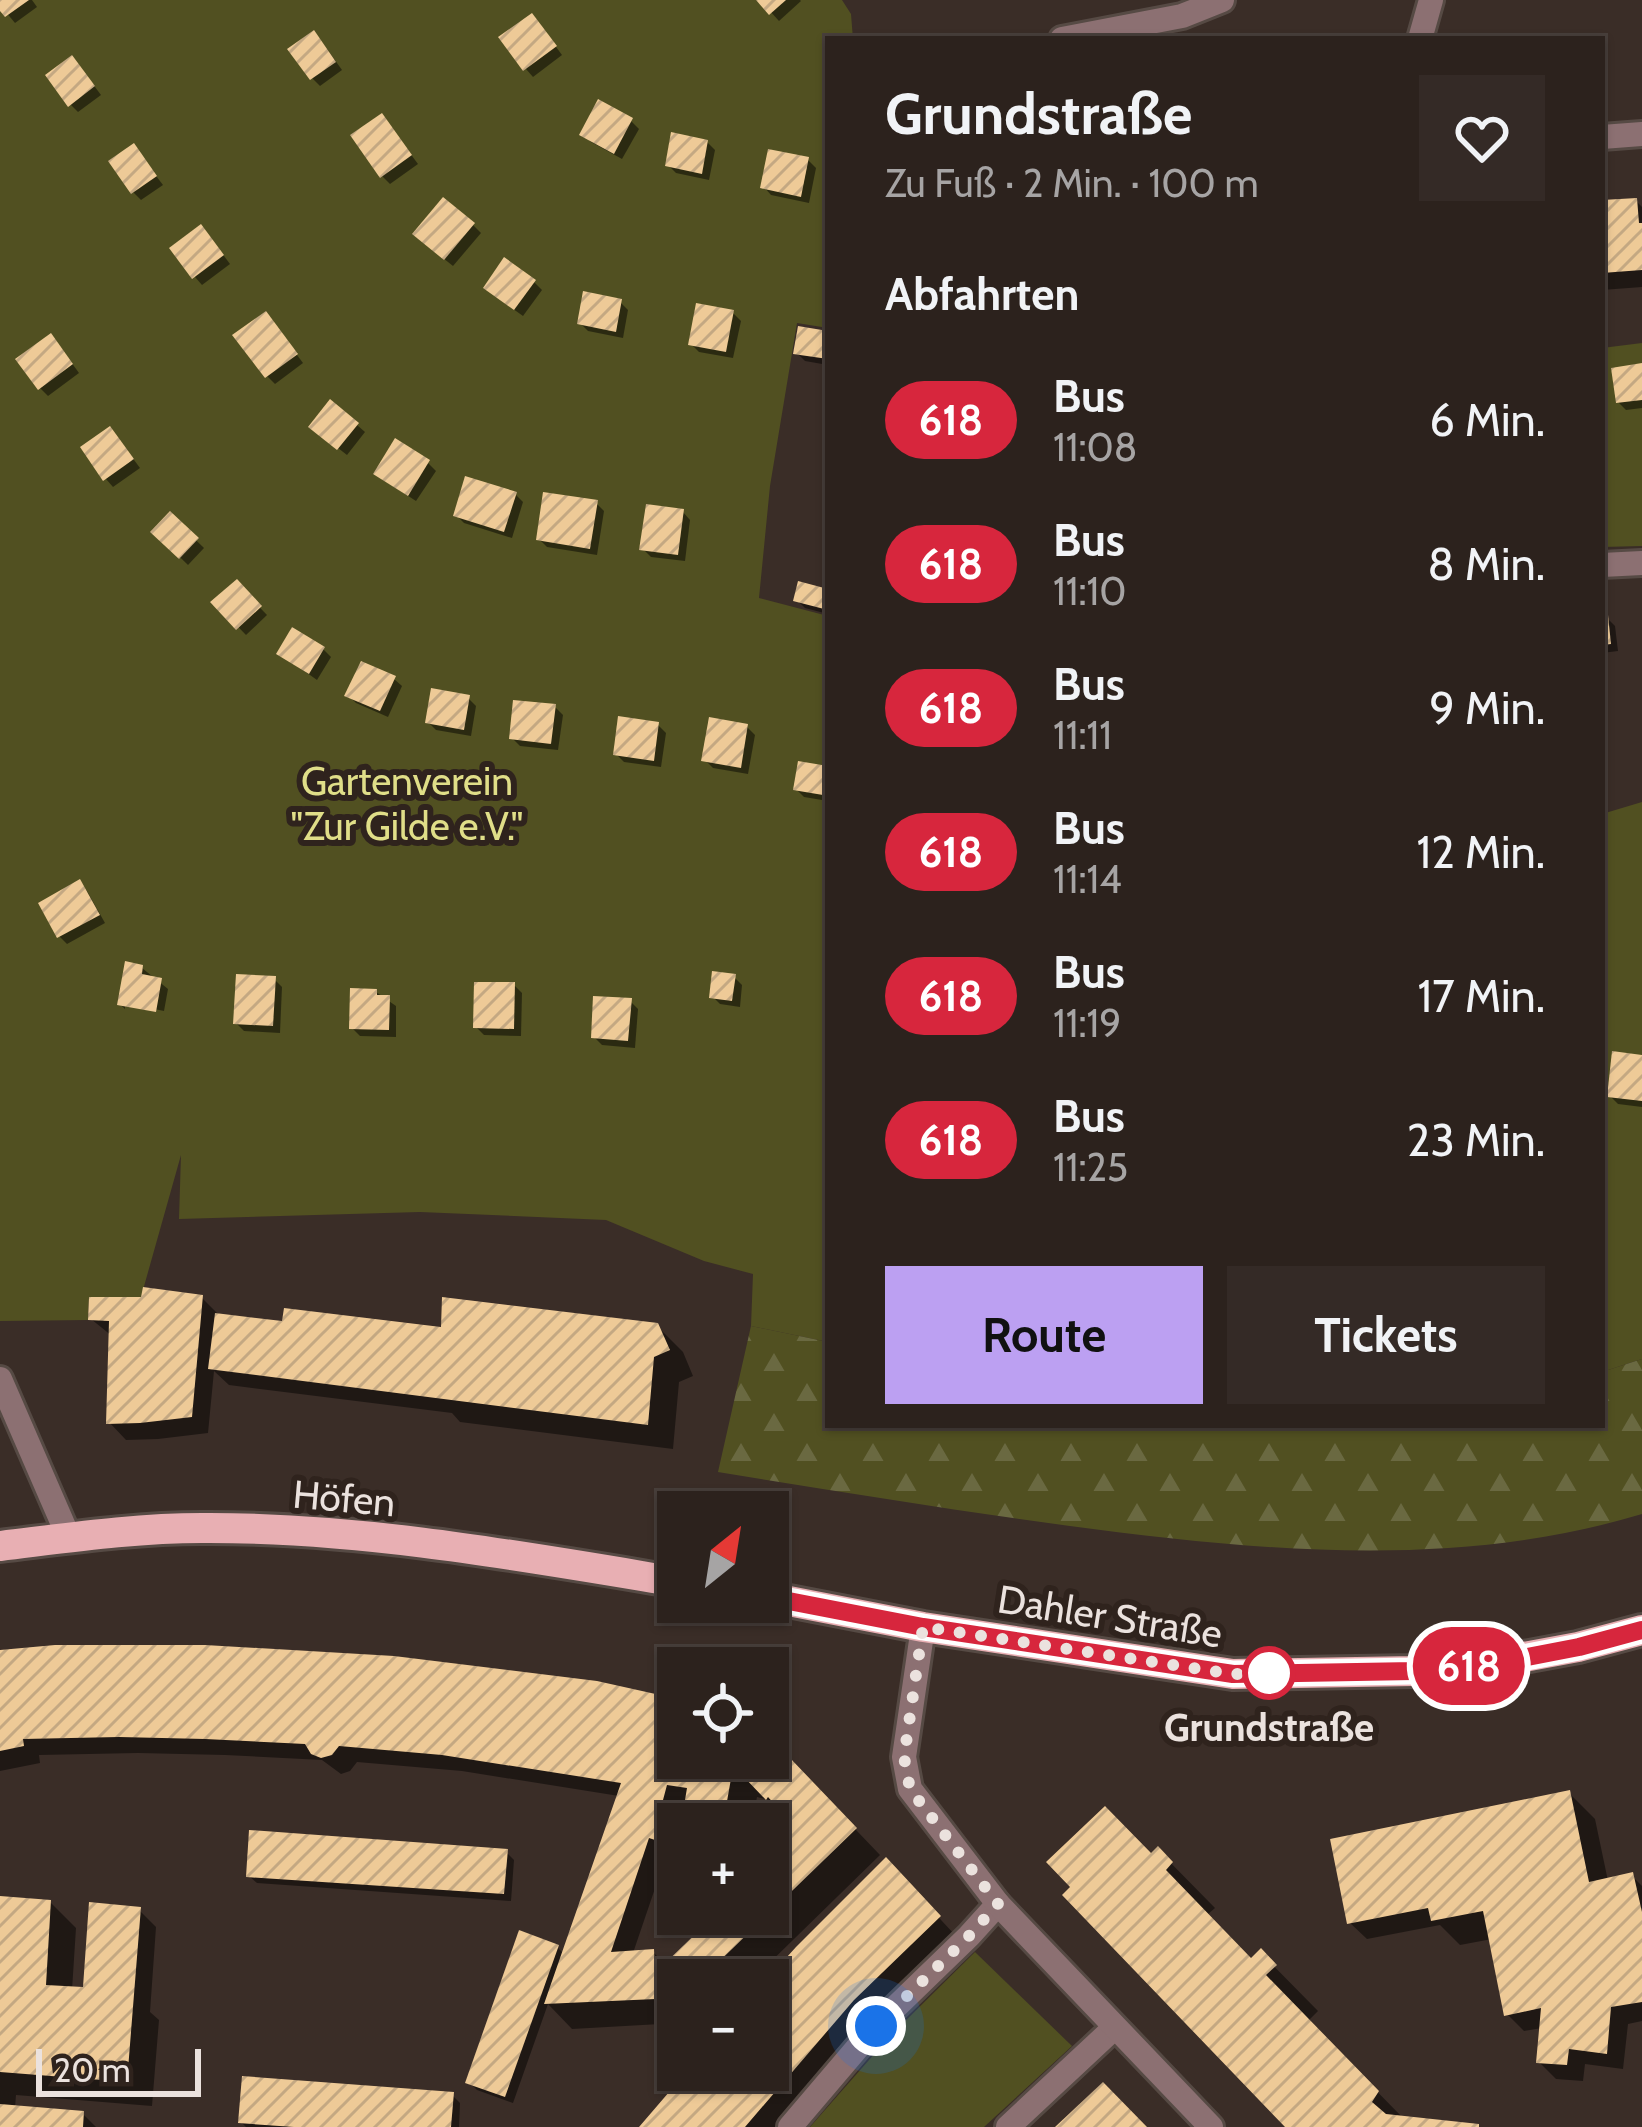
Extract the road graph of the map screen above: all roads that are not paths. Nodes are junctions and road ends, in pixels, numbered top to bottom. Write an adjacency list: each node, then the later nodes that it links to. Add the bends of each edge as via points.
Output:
1 (1222, 0): 3 (street)
2 (1431, 0): 4 (street)
3 (1078, 36)
4 (1421, 36)
5 (1642, 134): 6 (street)
6 (1605, 137)
7 (1642, 563): 8 (street)
8 (1605, 565)
9 (0, 1379): 10 (street)
10 (70, 1538): 11 (main road, Höfen); 12 (main road, Höfen, via 268,1530 502,1553)
11 (0, 1546)
12 (657, 1579)
13 (789, 1601): 14 (main road)
14 (923, 1627): 15 (main road, Dahler Straße, via 1233,1674 1491,1664); 16 (street, via 904,1757 910,1789)
15 (1642, 1630)
16 (998, 1904): 17 (street); 18 (street, via 876,2026)
17 (1114, 2028): 19 (street); 20 (street)
18 (790, 2127)
19 (1008, 2127)
20 (1211, 2127)

